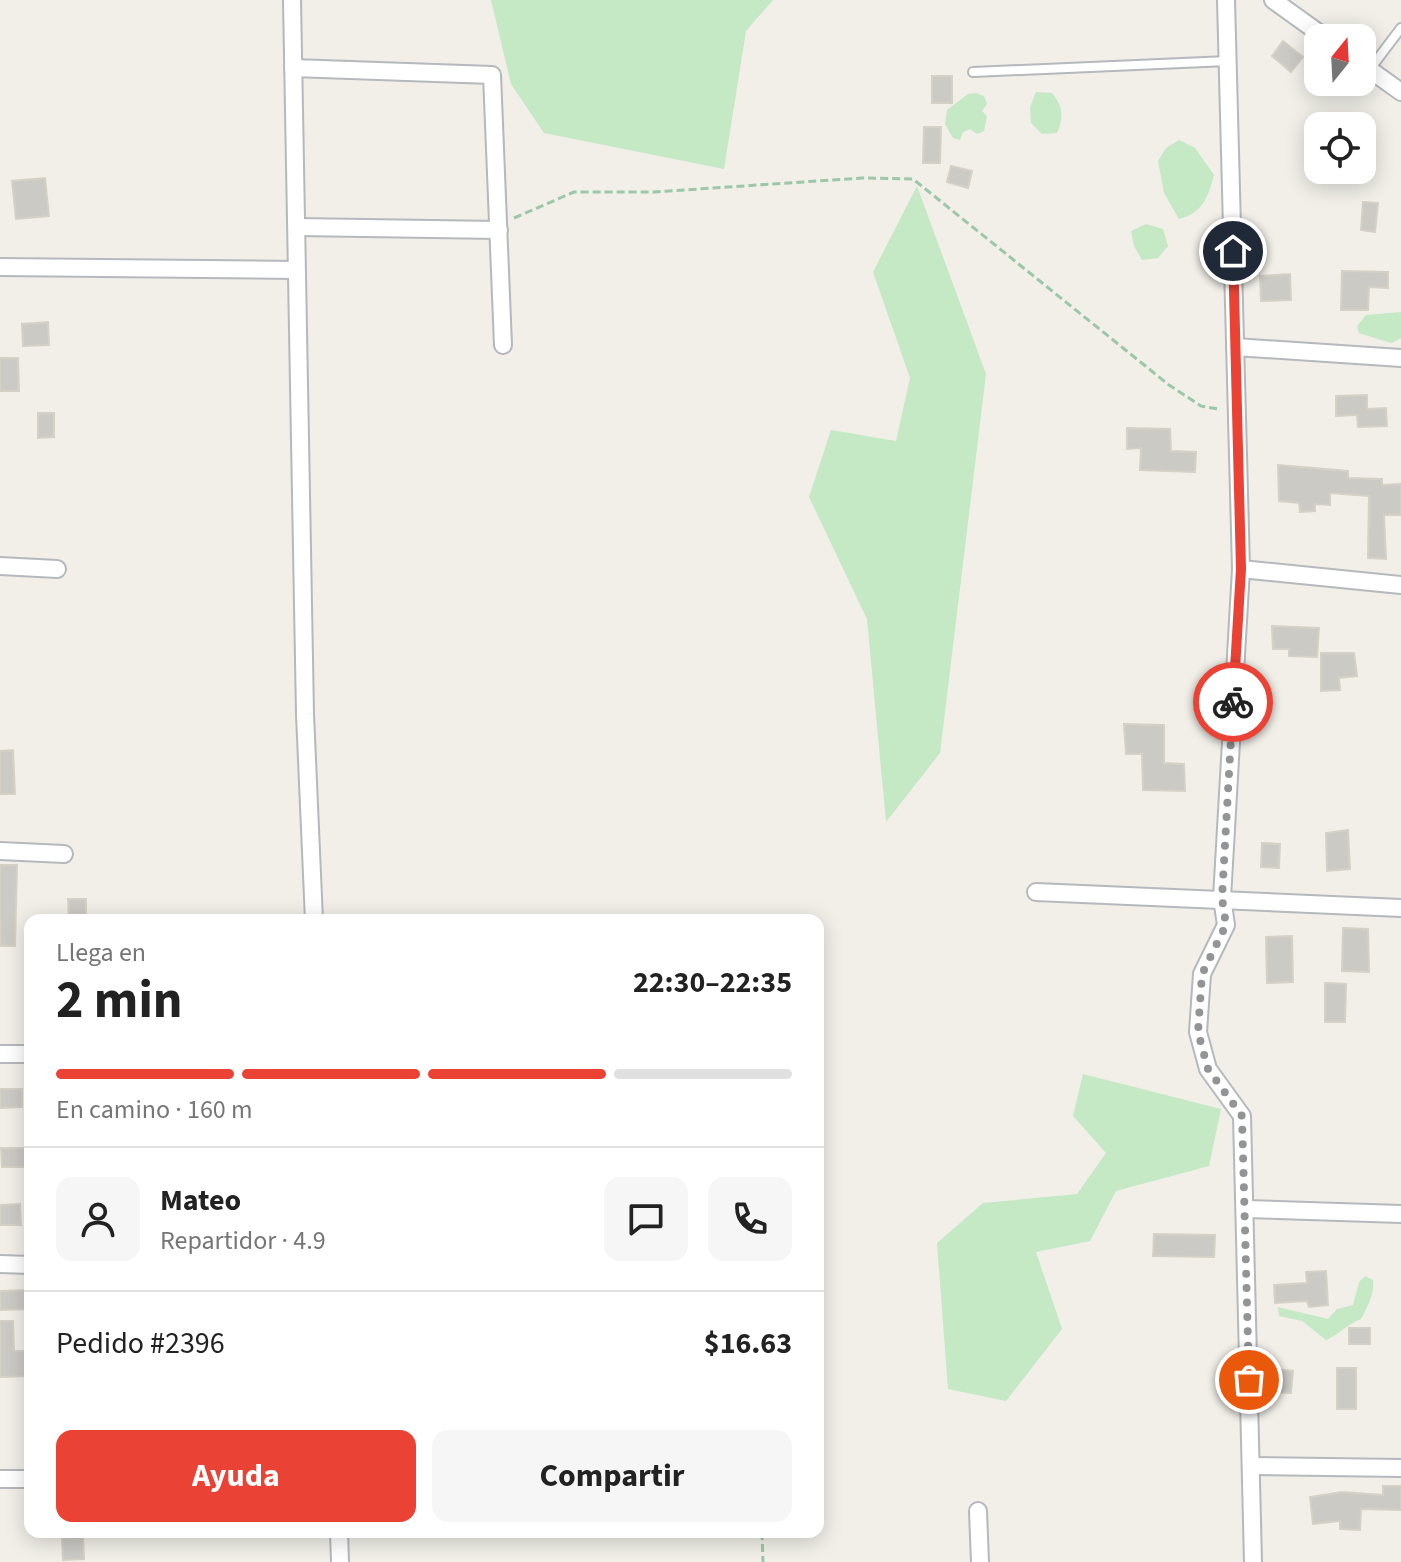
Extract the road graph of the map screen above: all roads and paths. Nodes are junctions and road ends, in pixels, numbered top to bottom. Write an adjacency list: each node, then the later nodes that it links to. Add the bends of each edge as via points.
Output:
1 (292, 0): 8 (street)
2 (1226, 0): 7 (street)
3 (1273, 0): 4 (street)
4 (1306, 24)
5 (1401, 28): 6 (lane)
6 (1376, 56)
7 (1228, 61): 9 (lane); 17 (street)
8 (293, 68): 12 (street); 13 (street, via 492,75)
9 (973, 72)
10 (1376, 74): 11 (street)
11 (1401, 92)
12 (297, 227): 13 (street); 15 (street)
13 (499, 230): 16 (street); 19 (path, via 519,214 574,192 913,179 1169,385 1201,406)
14 (0, 267): 15 (street)
15 (296, 270): 29 (street)
16 (503, 345)
17 (1235, 347): 18 (street); 19 (street)
18 (1401, 358)
19 (1237, 408): 22 (street)
20 (0, 566): 21 (street)
21 (57, 569)
22 (1241, 569): 23 (street); 27 (street)
23 (1401, 585)
24 (0, 851): 25 (street)
25 (64, 854)
26 (1036, 892): 27 (street)
27 (1222, 898): 28 (street); 32 (street, via 1226,925 1202,974 1198,1032 1208,1069 1242,1116)
28 (1401, 908)
29 (314, 914)
30 (0, 1054): 31 (street)
31 (24, 1054)
32 (1246, 1209): 33 (street); 36 (street)
33 (1401, 1214)
34 (0, 1264): 35 (street)
35 (24, 1265)
36 (1251, 1466): 37 (street); 46 (street)
37 (1401, 1468)
38 (0, 1479): 39 (street)
39 (24, 1479)
40 (978, 1511): 45 (street)
41 (339, 1538): 43 (street)
42 (762, 1538): 44 (path)
43 (340, 1562)
44 (763, 1562)
45 (980, 1562)
46 (1253, 1562)

